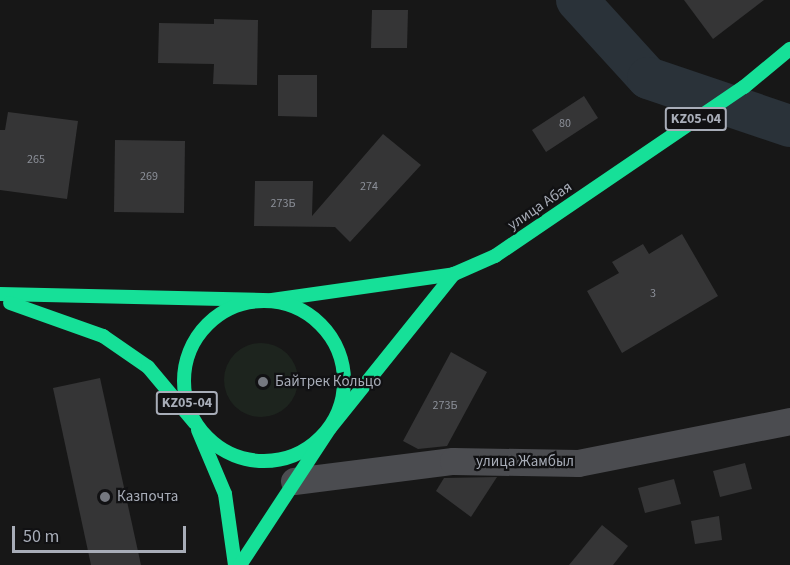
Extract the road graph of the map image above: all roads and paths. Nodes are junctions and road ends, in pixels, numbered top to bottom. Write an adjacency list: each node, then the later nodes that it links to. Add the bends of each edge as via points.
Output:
1 (790, 49): 2 (main road, улица Абая / KZ05-04, via 744,87 495,256)
2 (454, 274): 5 (main road, улица Абая / KZ05-04); 8 (main road, KZ05-04)
3 (0, 294): 5 (main road)
4 (0, 300): 7 (main road, via 103,336 148,367)
5 (272, 300): 7 (main road, KZ05-04, via 247,302 224,311 199,335 184,374 186,399); 8 (main road, KZ05-04, via 316,319 342,359 341,406)
6 (790, 421): 9 (street, улица Жамбыл, via 578,463 453,461)
7 (195, 423): 8 (main road, KZ05-04, via 212,443 235,456 261,462 295,454); 10 (main road, KZ05-04, via 225,494)
8 (330, 428): 9 (main road, KZ05-04)
9 (294, 481): 11 (main road, KZ05-04)
10 (235, 565)
11 (240, 565)

